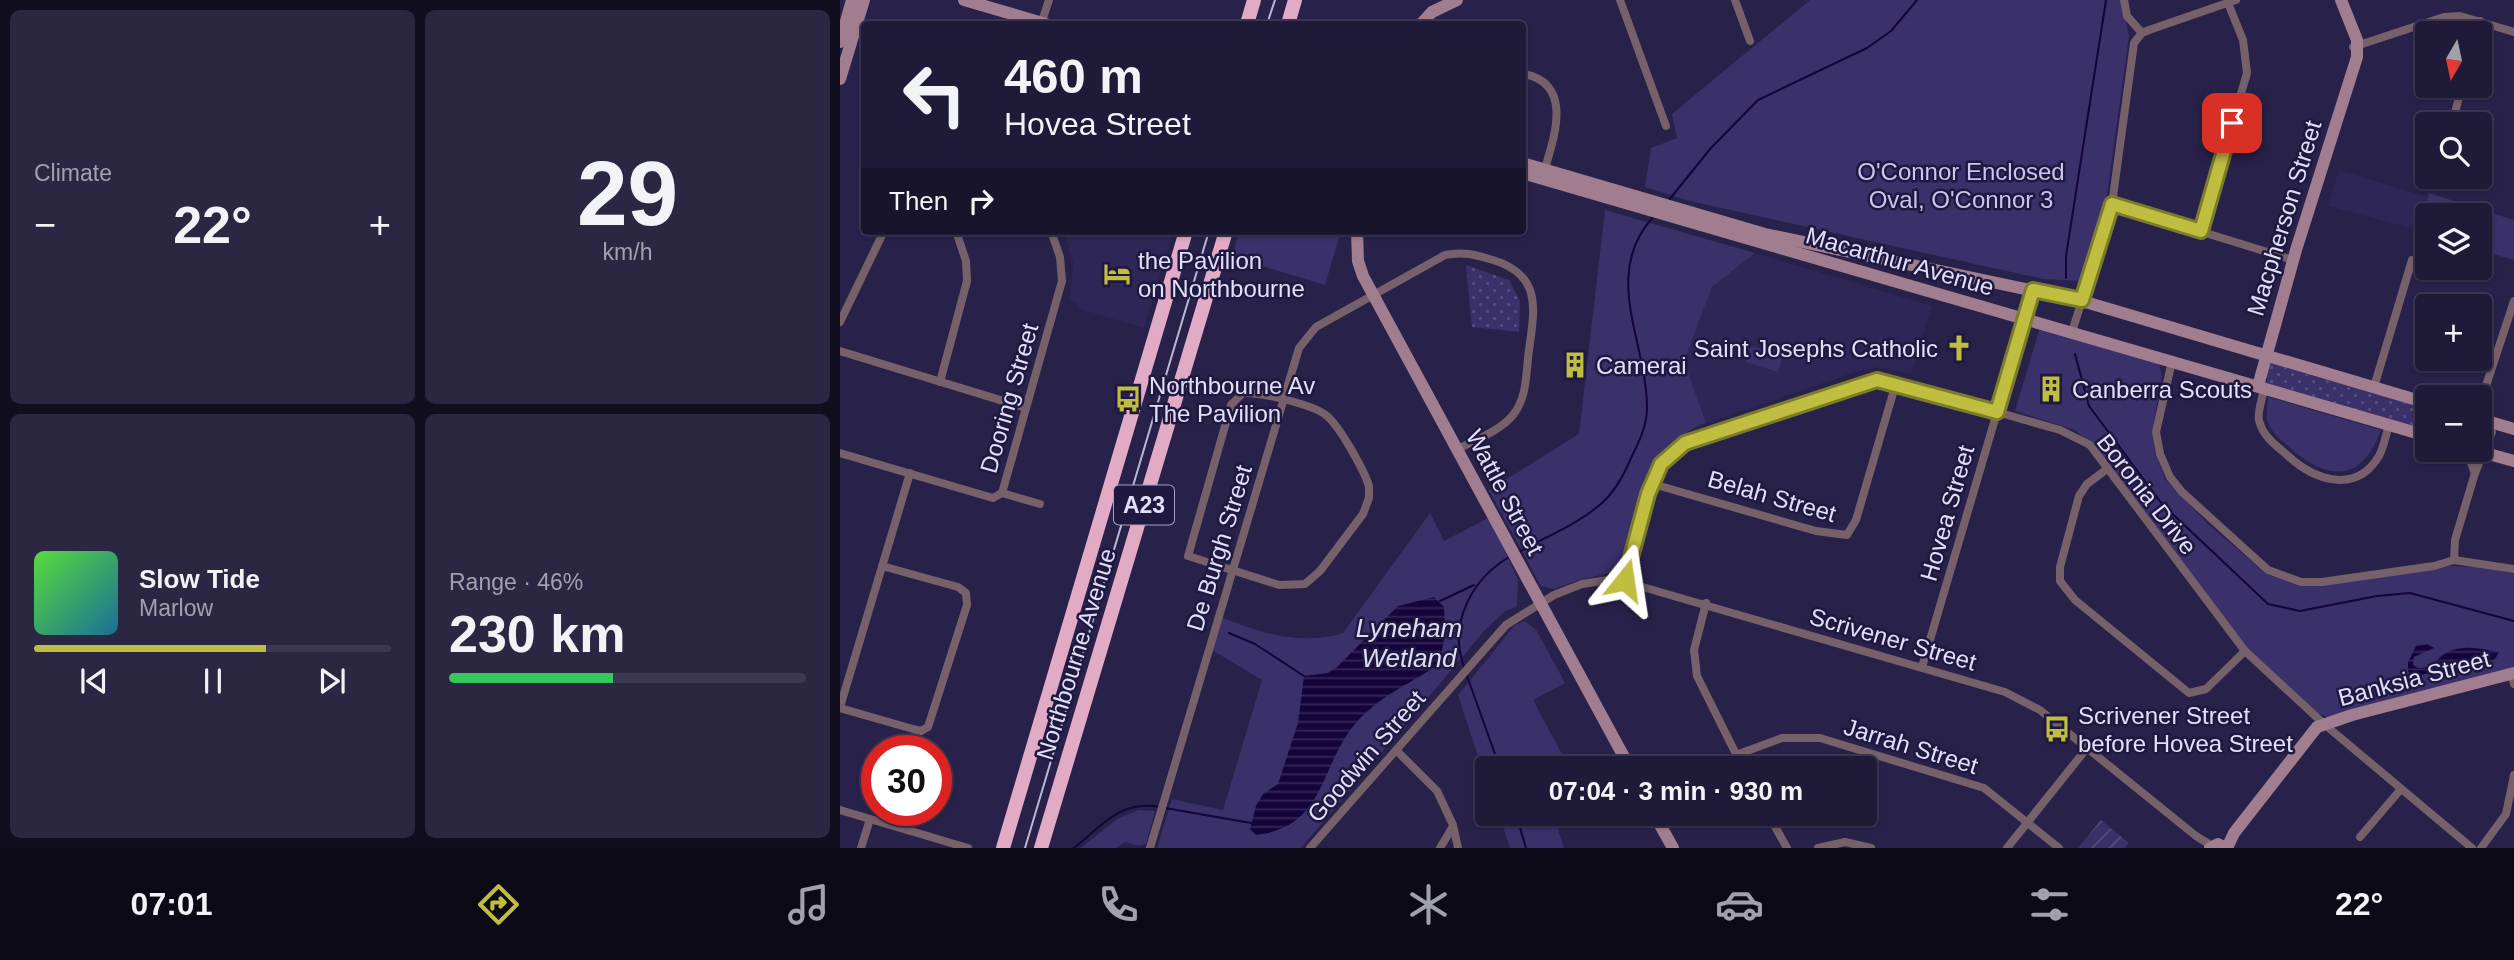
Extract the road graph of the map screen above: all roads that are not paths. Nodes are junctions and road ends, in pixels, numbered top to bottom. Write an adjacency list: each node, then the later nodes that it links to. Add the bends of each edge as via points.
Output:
1 (852, 0): 14 (main road)
2 (864, 0): 14 (main road)
3 (1049, 0): 16 (street)
4 (1254, 0): 17 (highway)
5 (1295, 0): 18 (highway)
6 (1457, 0): 13 (main road)
7 (1620, 0): 31 (street)
8 (1735, 0): 26 (street)
9 (2124, 0): 25 (street, via 2127,16)
10 (2341, 0): 28 (main road, Macpherson Street)
11 (965, 1): 15 (main road)
12 (2232, 1): 25 (street); 36 (street, via 2247,73)
13 (1438, 4): 19 (main road)
14 (852, 20): 27 (main road); 29 (main road)
15 (1033, 21)
16 (1044, 21)
17 (1248, 21)
18 (1289, 21)
19 (1424, 21)
20 (2432, 21): 21 (street, via 2459,16)
21 (2480, 21)
22 (2492, 25): 24 (street)
23 (2415, 27): 28 (street)
24 (2514, 32)
25 (2142, 33): 35 (street, via 2134,43)
26 (1750, 41)
27 (840, 42)
28 (2355, 47): 44 (main road, Macpherson Street)
29 (841, 71)
30 (1526, 74): 34 (street, via 1548,86 1558,116)
31 (1666, 126)
32 (1526, 165): 34 (main road, Macarthur Avenue)
33 (1526, 173): 34 (main road, Macarthur Avenue)
34 (1544, 174): 43 (main road, Macarthur Avenue)
35 (2112, 204): 36 (street); 48 (street)
36 (2201, 231): 44 (street)
37 (882, 235): 51 (street)
38 (957, 235): 56 (street, via 967,281)
39 (1052, 235): 63 (street, Dooring Street, via 1062,281)
40 (1185, 235): 109 (highway, Northbourne Avenue / A23)
41 (1225, 235): 107 (highway, Northbourne Avenue / A23)
42 (1357, 235): 47 (main road, Wattle Street, via 1358,261)
43 (1764, 238): 46 (main road, Macarthur Avenue); 50 (main road, Macarthur Avenue)
44 (2293, 260): 54 (main road, Macpherson Street)
45 (2412, 260): 60 (street)
46 (2033, 290): 48 (main road, Macarthur Avenue); 50 (street, Hovea Street)
47 (1374, 295): 62 (street, De Burgh Street, via 1306,337 1298,348); 69 (main road, Wattle Street); 69 (street, De Burgh Street, via 1455,253 1506,264 1532,291 1534,309 1522,402 1504,422)
48 (2082, 300): 52 (street); 54 (main road, Macarthur Avenue)
49 (2514, 301): 58 (street)
50 (2024, 318): 52 (main road, Macarthur Avenue); 64 (street, Hovea Street)
51 (840, 322)
52 (2072, 332): 55 (main road, Macarthur Avenue)
53 (840, 351): 56 (street)
54 (2264, 355): 59 (main road, Macpherson Street); 60 (main road, Macarthur Avenue)
55 (2172, 361): 59 (main road, Macarthur Avenue); 81 (street, via 2156,432 2170,477 2269,570 2301,582 2322,582)
56 (940, 382): 63 (street)
57 (1896, 383): 64 (street, Boronia Drive); 78 (street, Boronia Drive, via 1867,381 1685,443 1664,459); 78 (street, Belah Street, via 1856,520 1847,535 1835,536)
58 (2487, 385)
59 (2261, 387): 66 (main road, Macarthur Avenue); 66 (street, via 2259,419 2267,437 2306,472 2324,480 2364,471 2378,456)
60 (2374, 387): 61 (main road, Macarthur Avenue)
61 (2415, 399)
62 (1283, 401): 84 (street, De Burgh Street); 84 (street, via 1250,393 1234,400 1189,544 1192,559); 84 (street, via 1321,411 1332,420 1367,480 1369,498 1363,513 1311,581 1286,586)
63 (1026, 408): 79 (street, Dooring Street)
64 (1997, 412): 75 (street, Boronia Drive, via 2060,430 2090,445); 89 (street, Hovea Street)
65 (2492, 422): 67 (main road)
66 (2389, 425): 68 (main road, Macarthur Avenue)
67 (2514, 429)
68 (2415, 433)
69 (1458, 449): 86 (main road, Wattle Street)
70 (840, 453): 77 (street, Dooring Street)
71 (2492, 455): 72 (main road)
72 (2514, 461)
73 (2471, 462): 76 (street)
74 (2478, 462): 76 (street)
75 (2107, 469): 88 (street, Boronia Drive); 88 (street, via 2079,496 2060,567 2064,588 2189,693 2206,689)
76 (2475, 473): 81 (street, via 2455,540)
77 (910, 474): 79 (street, Dooring Street, via 993,498); 82 (street)
78 (1653, 484): 85 (street, Boronia Drive)
79 (1002, 493): 80 (street)
80 (1040, 504)
81 (2454, 560): 83 (street)
82 (882, 566): 91 (street); 91 (street, via 958,587 966,593 967,605 928,727 912,729)
83 (2514, 569)
84 (1232, 571): 115 (street, De Burgh Street)
85 (1625, 580): 86 (street, Scrivener Street, via 1582,584); 87 (street, Scrivener Street)
86 (1540, 603): 94 (street, Goodwin Street, via 1506,625); 96 (main road, Wattle Street)
87 (1706, 604): 89 (street, Scrivener Street); 95 (street, via 1694,650 1697,676)
88 (2245, 651): 92 (street, Boronia Drive)
89 (1922, 667): 93 (street, Scrivener Street, via 2023,701)
90 (2513, 677): 92 (main road, Banksia Street)
91 (840, 707)
92 (2324, 724): 98 (street, Boronia Drive); 110 (main road, via 2312,732 2234,834)
93 (2087, 748): 101 (street); 110 (street, Scrivener Street, via 2196,836)
94 (1396, 750): 102 (street, via 1437,791); 116 (street, Goodwin Street)
95 (1736, 755): 101 (street, Jarrah Street, via 1782,738 1820,738 1984,788)
96 (1623, 756)
97 (2514, 775): 126 (street, via 2506,814)
98 (2401, 789): 108 (street); 125 (street, Boronia Drive)
99 (840, 810): 100 (street)
100 (861, 816)
101 (2027, 823): 123 (street); 124 (street, Jarrah Street)
102 (1453, 825): 117 (street); 118 (street)
103 (868, 826): 111 (street)
104 (894, 826): 112 (street)
105 (1661, 826): 119 (main road)
106 (1775, 826): 120 (street)
107 (1046, 832): 113 (highway); 114 (highway, Northbourne Avenue / A23)
108 (2360, 837)
109 (1001, 846)
110 (2217, 847)
111 (861, 848)
112 (968, 848)
113 (1034, 848)
114 (1041, 848)
115 (1150, 848)
116 (1310, 848)
117 (1440, 848)
118 (1458, 848)
119 (1673, 848)
120 (1787, 848)
121 (1818, 848): 122 (street, via 1845,842)
122 (1871, 848)
123 (2007, 848)
124 (2059, 848)
125 (2472, 848)
126 (2481, 848)

